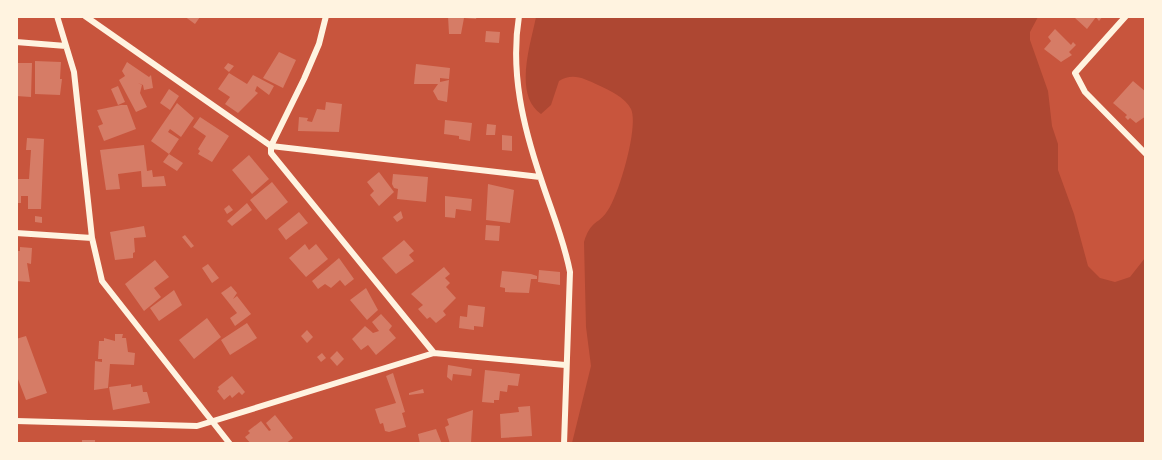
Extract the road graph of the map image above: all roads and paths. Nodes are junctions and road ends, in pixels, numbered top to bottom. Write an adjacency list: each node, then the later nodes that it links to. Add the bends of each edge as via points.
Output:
1 (57, 16): 7 (street)
2 (85, 16): 8 (street)
3 (326, 16): 8 (street, via 319,44)
4 (519, 16): 10 (street, via 515,49 517,86)
5 (1126, 16): 9 (street, via 1076,73 1085,92)
6 (16, 42): 7 (street)
7 (66, 46): 12 (street, via 74,72)
8 (271, 146): 10 (street); 13 (street, via 272,156)
9 (1146, 154)
10 (540, 177): 14 (street, via 570,272)
11 (16, 233): 12 (street)
12 (92, 238): 15 (street, via 102,281)
13 (434, 352): 14 (street); 15 (street)
14 (565, 365): 18 (street)
15 (212, 420): 16 (street, via 197,426); 17 (street)
16 (16, 421)
17 (230, 444)
18 (564, 444)

